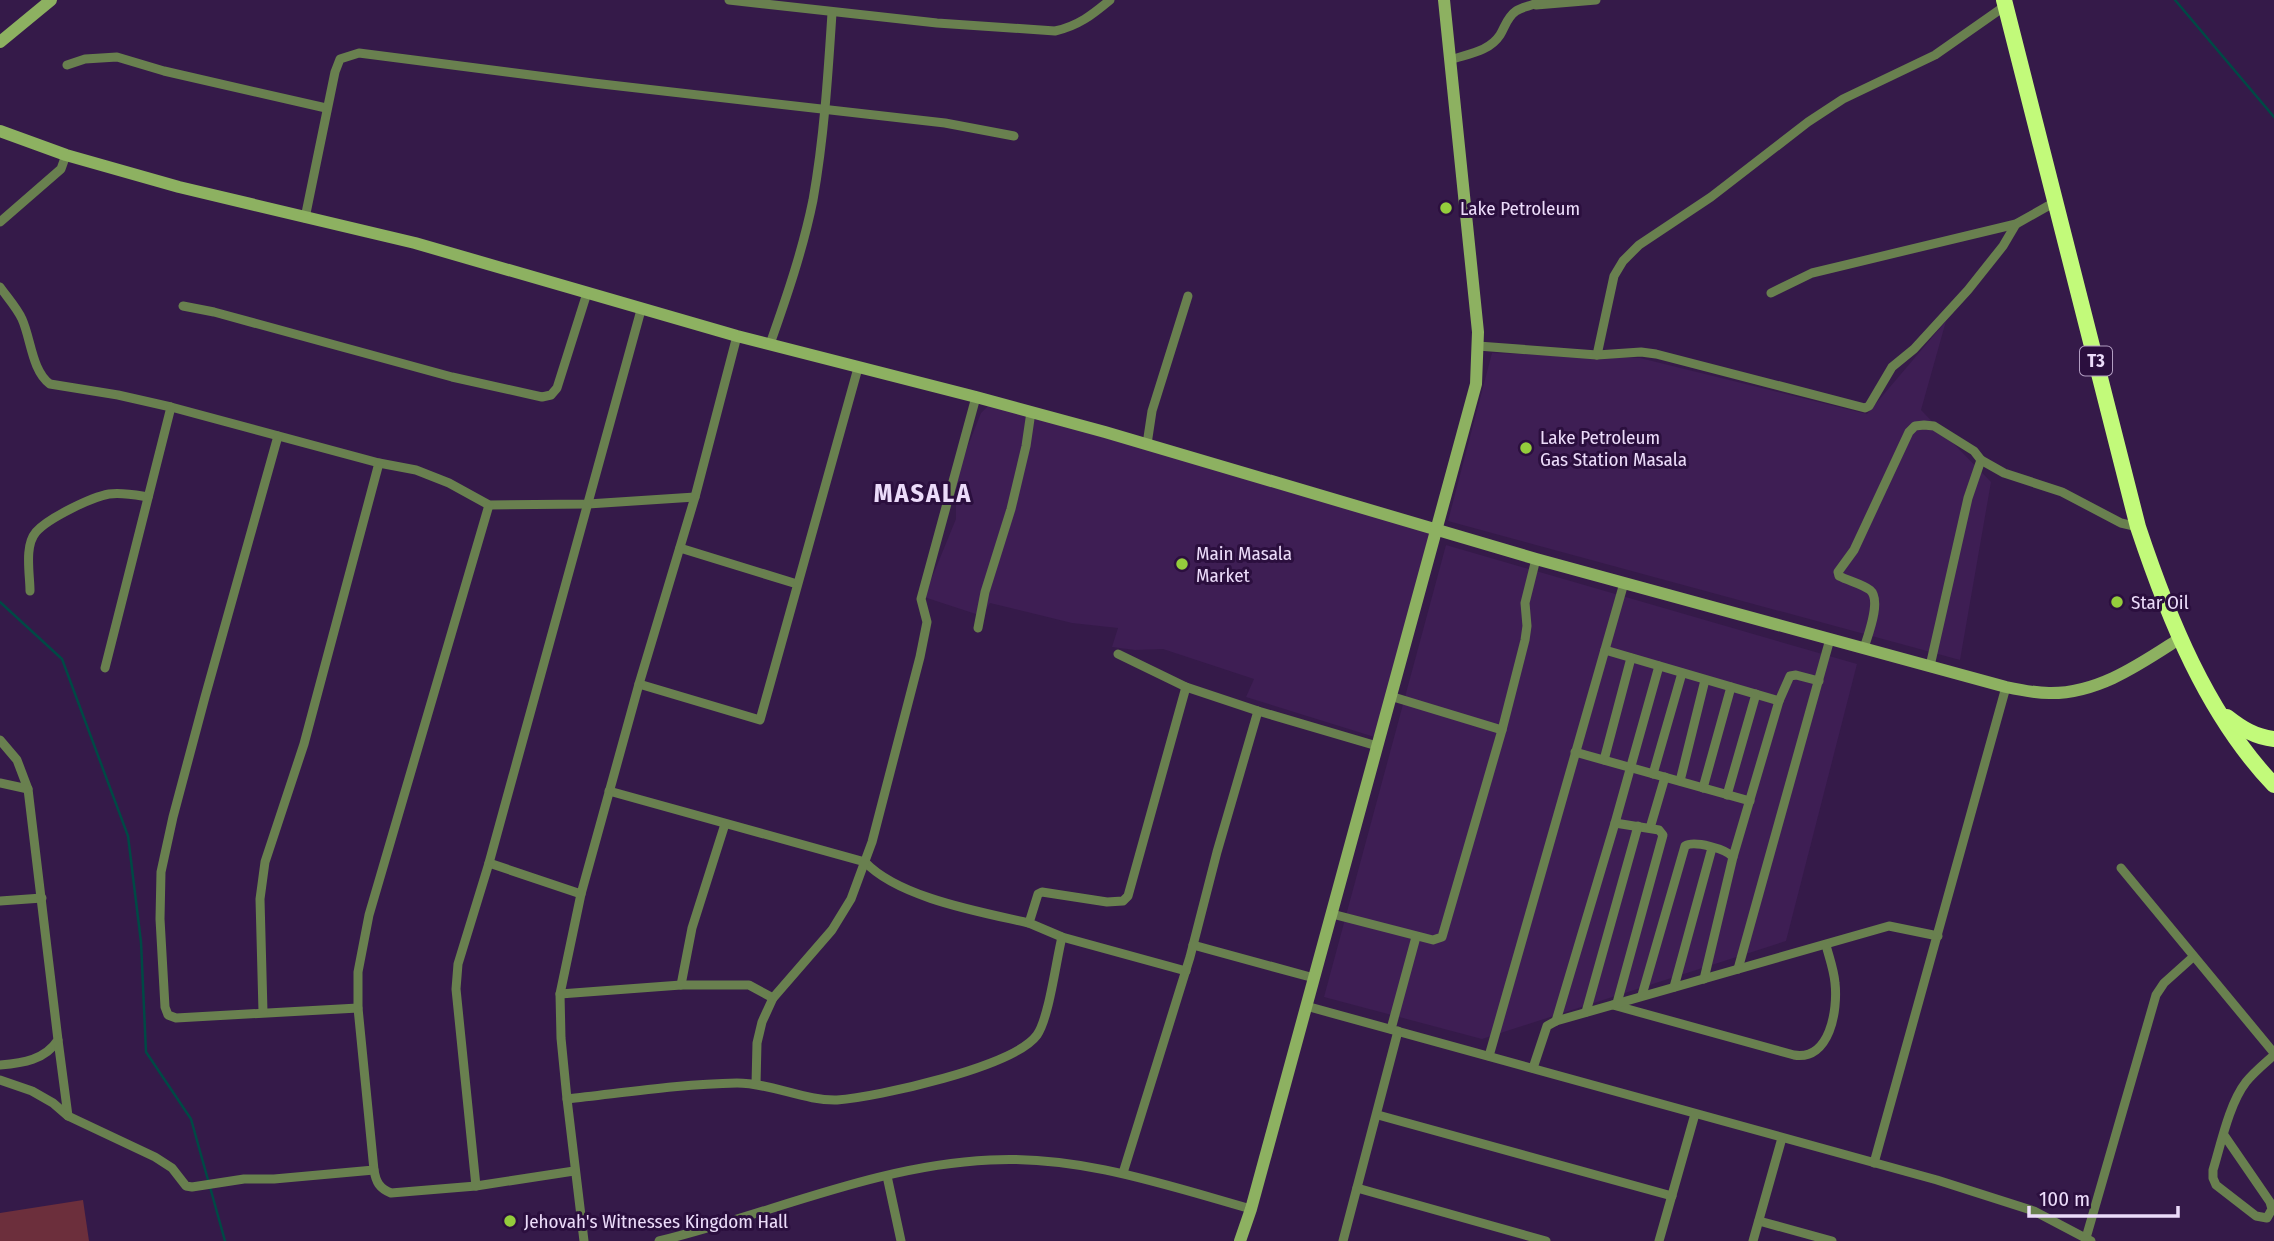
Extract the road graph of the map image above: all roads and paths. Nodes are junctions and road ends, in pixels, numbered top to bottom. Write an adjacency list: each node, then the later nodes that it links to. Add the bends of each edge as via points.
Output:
1 (51, 0): 9 (street)
2 (729, 0): 8 (street)
3 (1110, 0): 8 (street, via 1089,18 1055,31)
4 (1444, 0): 10 (street)
5 (1596, 0): 6 (street)
6 (1538, 2): 10 (street, via 1516,11 1491,45)
7 (2005, 3): 17 (highway, T3); 30 (street, via 1935,55 1843,99 1808,122 1711,197 1639,245 1614,276)
8 (832, 12): 13 (street)
9 (0, 42)
10 (1450, 60): 29 (street)
11 (67, 65): 12 (street, via 117,57)
12 (326, 108): 13 (street, via 340,59 359,53); 18 (street)
13 (826, 110): 15 (street); 28 (street, via 800,255)
14 (0, 131): 16 (street)
15 (1014, 136)
16 (66, 155): 18 (street); 19 (street, via 61,169)
17 (2056, 202): 20 (street); 43 (highway, T3)
18 (305, 218): 22 (street, via 415,243)
19 (0, 222)
20 (2016, 224): 23 (street, via 1812,273); 30 (street, via 1968,290 1892,367 1865,408 1656,354)
21 (0, 287): 33 (street, via 21,317 43,379 50,384)
22 (587, 293): 25 (street, via 557,388 542,397); 26 (street)
23 (1771, 293)
24 (1188, 296): 36 (street, via 1152,411)
25 (183, 306)
26 (641, 310): 27 (street); 41 (street)
27 (737, 336): 28 (street); 40 (street)
28 (770, 344): 31 (street)
29 (1478, 346): 30 (street); 44 (street, via 1476,384)
30 (1597, 355)
31 (858, 368): 32 (street); 48 (street)
32 (976, 397): 34 (street); 95 (street, via 921,598 927,622 920,657)
33 (171, 407): 35 (street); 39 (street)
34 (1031, 412): 36 (street); 50 (street, via 1011,509)
35 (278, 436): 38 (street); 121 (street, via 173,817 160,907 168,1015)
36 (1147, 444): 44 (street)
37 (1981, 460): 43 (street); 53 (street, via 1934,426 1915,426 1909,432 1854,550 1838,572 1875,598); 58 (street)
38 (379, 463): 42 (street, via 416,470); 121 (street, via 303,744 265,862 260,899)
39 (148, 497): 49 (street, via 109,495 75,508 36,532 30,547); 59 (street)
40 (695, 497): 41 (street); 45 (street)
41 (588, 504): 42 (street); 96 (street)
42 (489, 505): 120 (street, via 369,915 358,972)
43 (2138, 527): 52 (highway, T3)
44 (1437, 528): 46 (street); 68 (street)
45 (680, 548): 48 (street); 63 (street)
46 (1536, 559): 47 (street); 72 (street, via 1525,603 1525,640)
47 (1624, 583): 51 (street); 54 (street)
48 (797, 584): 63 (street, via 760,720)
49 (30, 591)
50 (978, 628)
51 (1830, 639): 53 (street); 62 (street)
52 (2179, 639): 66 (street, via 2110,680 2080,690 2051,694); 70 (highway, T3)
53 (1864, 648): 58 (street)
54 (1605, 650): 56 (street); 76 (street)
55 (1118, 654): 64 (street)
56 (1631, 657): 57 (street); 77 (street)
57 (1659, 666): 60 (street); 78 (street)
58 (1930, 666): 66 (street)
59 (105, 668)
60 (1682, 673): 61 (street); 79 (street)
61 (1705, 680): 65 (street); 81 (street)
62 (1819, 681): 69 (street, via 1790,676); 109 (street)
63 (639, 684): 86 (street)
64 (1186, 687): 71 (street); 102 (street, via 1129,897 1107,902 1042,892)
65 (1731, 687): 67 (street); 84 (street)
66 (2006, 687): 103 (street)
67 (1756, 694): 69 (street); 87 (street)
68 (1390, 696): 72 (street); 75 (street)
69 (1779, 701): 88 (street)
70 (2220, 711): 73 (highway, T3, via 2241,728); 83 (highway, T3)
71 (1258, 712): 75 (street); 106 (street)
72 (1502, 730): 105 (street, via 1444,931 1438,940)
73 (2274, 739)
74 (0, 740): 85 (street, via 17,760)
75 (1377, 746): 101 (street)
76 (1575, 752): 77 (street); 127 (street)
77 (1604, 760): 78 (street)
78 (1630, 767): 79 (street); 89 (street)
79 (1653, 774): 80 (street)
80 (1665, 777): 81 (street); 92 (street)
81 (1680, 781): 84 (street)
82 (0, 783): 85 (street)
83 (2274, 785)
84 (1703, 788): 87 (street)
85 (29, 789): 99 (street)
86 (609, 791): 90 (street); 98 (street)
87 (1727, 795): 88 (street)
88 (1750, 801): 94 (street)
89 (1615, 822): 91 (street); 123 (street)
90 (725, 824): 95 (street); 113 (street, via 692,928)
91 (1638, 826): 92 (street); 122 (street)
92 (1650, 828): 118 (street, via 1659,830 1663,838)
93 (1712, 848): 94 (street); 114 (street); 116 (street, via 1694,843 1685,846)
94 (1733, 857): 112 (street)
95 (865, 862): 102 (street, via 875,873 908,891); 117 (street, via 851,899 832,930)
96 (489, 863): 98 (street); 143 (street, via 458,964 456,989)
97 (2121, 868): 108 (street)
98 (581, 894): 115 (street)
99 (42, 898): 100 (street); 125 (street)
100 (0, 901)
101 (1332, 914): 105 (street); 111 (street)
102 (1029, 923): 104 (street)
103 (1938, 936): 107 (street, via 1889,926); 138 (street)
104 (1062, 937): 110 (street); 131 (street, via 1037,1036 1002,1060 914,1086 835,1100)
105 (1416, 937): 124 (street)
106 (1193, 945): 110 (street); 111 (street)
107 (1826, 945): 109 (street); 118 (street, via 1835,1002 1824,1042 1807,1055)
108 (2193, 957): 126 (street); 148 (street, via 2156,995)
109 (1738, 970): 112 (street)
110 (1186, 971): 141 (street)
111 (1314, 978): 119 (street)
112 (1704, 979): 114 (street)
113 (681, 985): 115 (street); 117 (street, via 749,985)
114 (1674, 987): 116 (street)
115 (560, 994): 132 (street)
116 (1643, 995): 118 (street)
117 (774, 998): 131 (street, via 757,1043)
118 (1614, 1004): 122 (street)
119 (1306, 1006): 124 (street); 146 (street)
120 (358, 1008): 121 (street); 139 (street)
121 (263, 1012)
122 (1586, 1012): 123 (street)
123 (1556, 1021): 129 (street, via 1548,1026)
124 (1395, 1030): 127 (street); 134 (street)
125 (58, 1040): 128 (street, via 40,1057); 135 (street)
126 (2274, 1054): 136 (street, via 2244,1084)
127 (1489, 1056): 129 (street)
128 (0, 1065)
129 (1534, 1069): 133 (street)
130 (0, 1080): 135 (street, via 32,1091)
131 (756, 1084): 132 (street, via 685,1086)
132 (567, 1099): 140 (street)
133 (1695, 1114): 137 (street); 145 (street)
134 (1378, 1115): 144 (street); 145 (street)
135 (68, 1116): 139 (street, via 155,1157 172,1168 186,1186)
136 (2224, 1135): 136 (street, via 2213,1170 2216,1185 2256,1216 2267,1218 2270,1202)
137 (1782, 1138): 138 (street); 147 (street)
138 (1874, 1163): 148 (street, via 2010,1202)
139 (374, 1170): 143 (street, via 376,1182 391,1193)
140 (574, 1171): 143 (street); 149 (street)
141 (1123, 1173): 142 (street, via 1067,1163 991,1159); 146 (street)
142 (887, 1176): 150 (street); 151 (street)
143 (476, 1186)
144 (1357, 1188): 153 (street); 154 (street)
145 (1672, 1196): 155 (street)
146 (1251, 1209): 152 (street)
147 (1759, 1221): 156 (street); 157 (street)
148 (2089, 1239)
149 (584, 1241)
150 (659, 1241)
151 (901, 1241)
152 (1240, 1241)
153 (1343, 1241)
154 (1546, 1241)
155 (1659, 1241)
156 (1753, 1241)
157 (1832, 1241)

